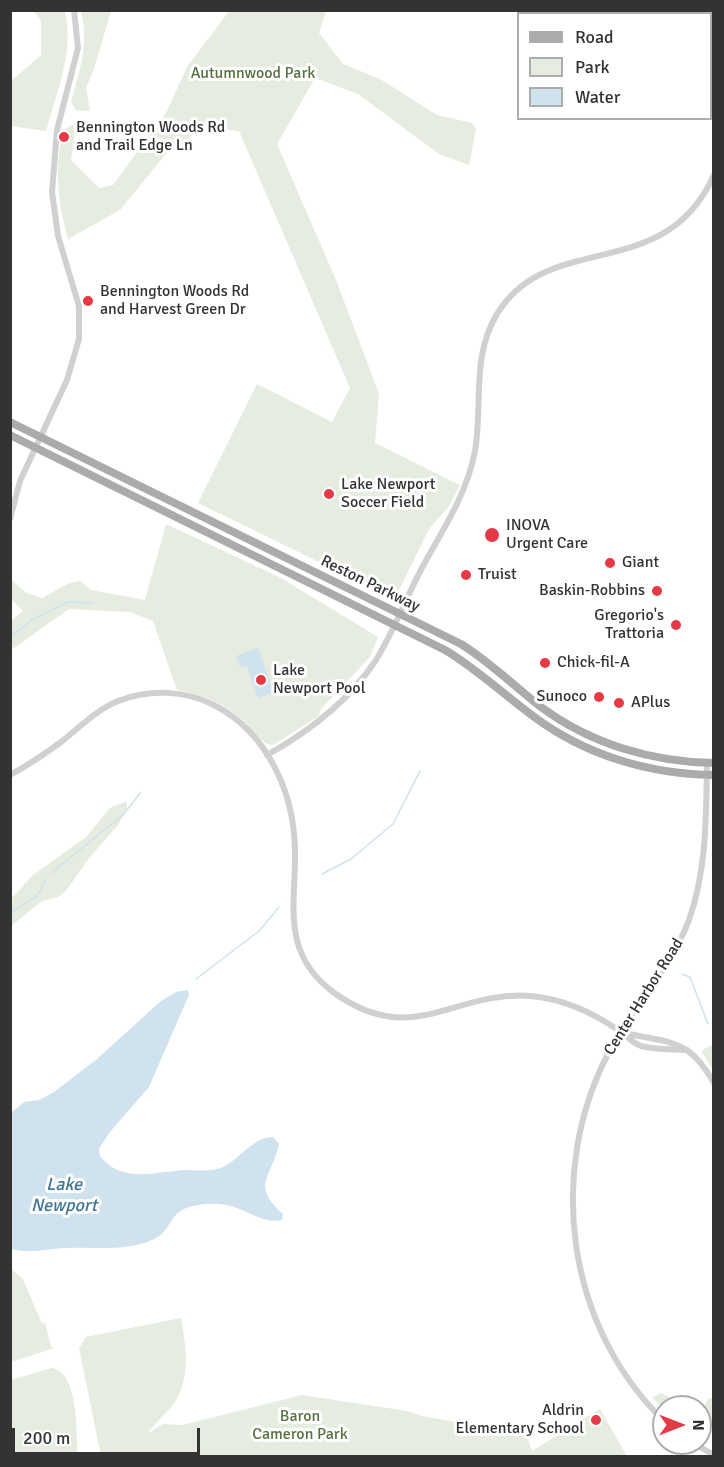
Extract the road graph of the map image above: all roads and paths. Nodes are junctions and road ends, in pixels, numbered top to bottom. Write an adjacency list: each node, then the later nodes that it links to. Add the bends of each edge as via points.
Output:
1 (74, 10): 5 (street, via 78,48 57,130 52,192 58,236 79,306 79,339 67,380)
2 (714, 175): 8 (street, via 695,207 668,232 640,245 552,269 528,282 501,308 480,358 476,441 469,477)
3 (10, 422): 5 (main road, Reston Parkway)
4 (10, 435): 6 (main road, Reston Parkway)
5 (40, 436): 6 (street); 8 (main road, Reston Parkway)
6 (35, 447): 7 (street, via 20,481); 9 (main road, Reston Parkway)
7 (10, 519)
8 (399, 613): 9 (street); 11 (main road, Reston Parkway, via 476,654 540,706 578,730 641,754)
9 (394, 624): 10 (street, via 376,660 335,707 311,728); 12 (main road, Reston Parkway, via 459,658 531,715 577,743 640,766)
10 (267, 754): 13 (street, via 252,733 223,709 184,695 154,693 109,705); 14 (street, via 291,815 295,934 313,970 333,991 363,1009 400,1018 429,1016 490,998 532,996 573,1006)
11 (710, 763): 12 (street, Center Harbor Road)
12 (710, 775): 14 (street, Center Harbor Road, via 704,859 692,911 676,948)
13 (10, 776)
14 (621, 1031): 15 (street, via 673,1041 687,1050); 16 (street, Center Harbor Road, via 594,1087 578,1136 573,1174 575,1239 586,1292 602,1335 627,1379)
15 (714, 1083)
16 (652, 1407)

